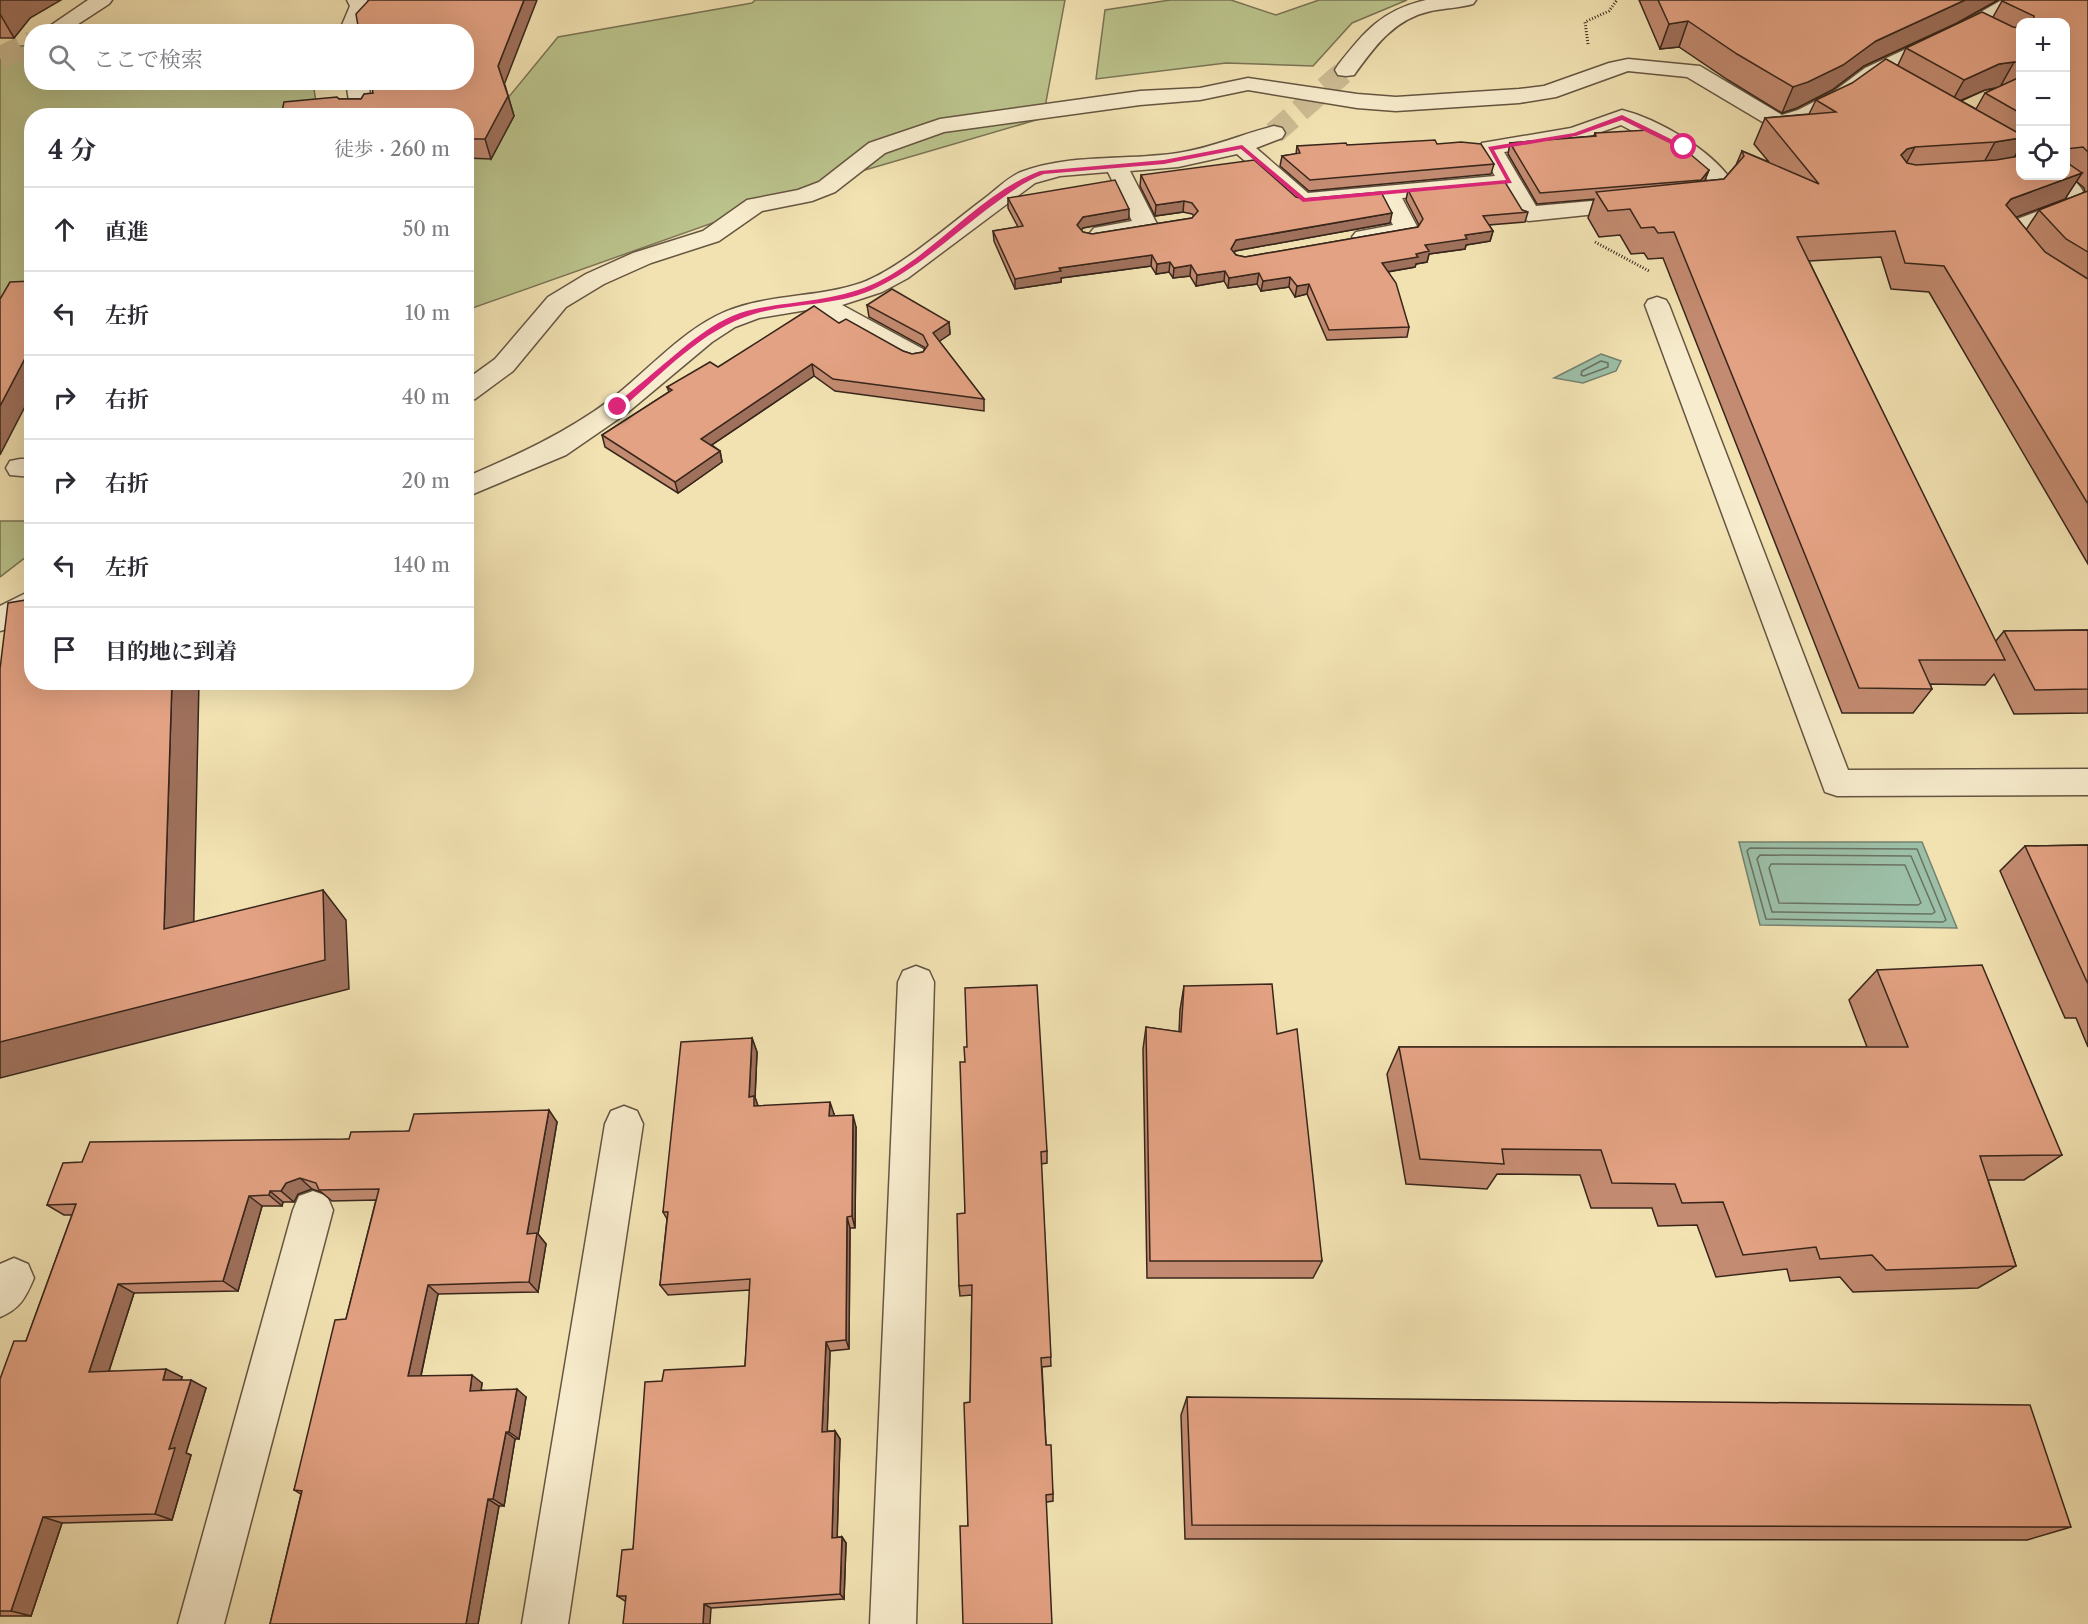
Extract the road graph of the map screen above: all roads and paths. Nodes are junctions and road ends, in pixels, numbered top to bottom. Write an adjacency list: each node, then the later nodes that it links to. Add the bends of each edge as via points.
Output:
1 (102, 0): 7 (street)
2 (357, 0): 8 (street, via 360,6)
3 (1466, 0): 11 (street, via 1430,5 1389,21)
4 (1617, 0): 6 (path, via 1609,11)
5 (2007, 5): 9 (street)
6 (1585, 22)
7 (64, 24)
8 (352, 24)
9 (1969, 27): 10 (street); 29 (street, via 1882,79 1806,115 1779,122 1692,71 1629,65 1548,92 1519,96 1396,104 1248,84 1200,94 1140,98 940,126 877,148 827,187 804,196 754,205 711,236 642,258 596,279 556,302 504,365)
10 (1990, 37)
11 (1346, 70)
12 (358, 90): 13 (street)
13 (359, 108)
14 (1274, 133): 15 (street)
15 (1242, 147): 16 (street, via 1164,162); 19 (street, via 1303,200)
16 (1116, 166): 23 (street, via 1155,225); 25 (street, via 1043,172 1027,178 890,278 843,297)
17 (2058, 180): 21 (street, via 2075,189 2081,198 2077,205)
18 (1510, 182): 19 (street); 20 (street, via 1529,214); 20 (street, via 1490,148 1576,134 1622,117 1684,147 1708,164 1720,180 1705,198)
19 (1388, 193): 24 (street, via 1407,230)
20 (1536, 213): 27 (path, via 1548,234 1578,232 1648,270 1660,300)
21 (2042, 219): 22 (street); 26 (street, via 2004,232 2039,272)
22 (2088, 220)
23 (1091, 235)
24 (1338, 242)
25 (816, 302): 28 (street); 30 (street, via 754,311 726,321 618,407 556,448)
26 (2088, 302)
27 (1657, 305): 33 (street, via 1837,783)
28 (914, 355)
29 (474, 387)
30 (474, 484)
31 (24, 606): 32 (street)
32 (0, 620)
33 (2088, 782)
34 (915, 982): 39 (street)
35 (624, 1124): 38 (street)
36 (313, 1210): 37 (street)
37 (201, 1624)
38 (545, 1624)
39 (893, 1624)

